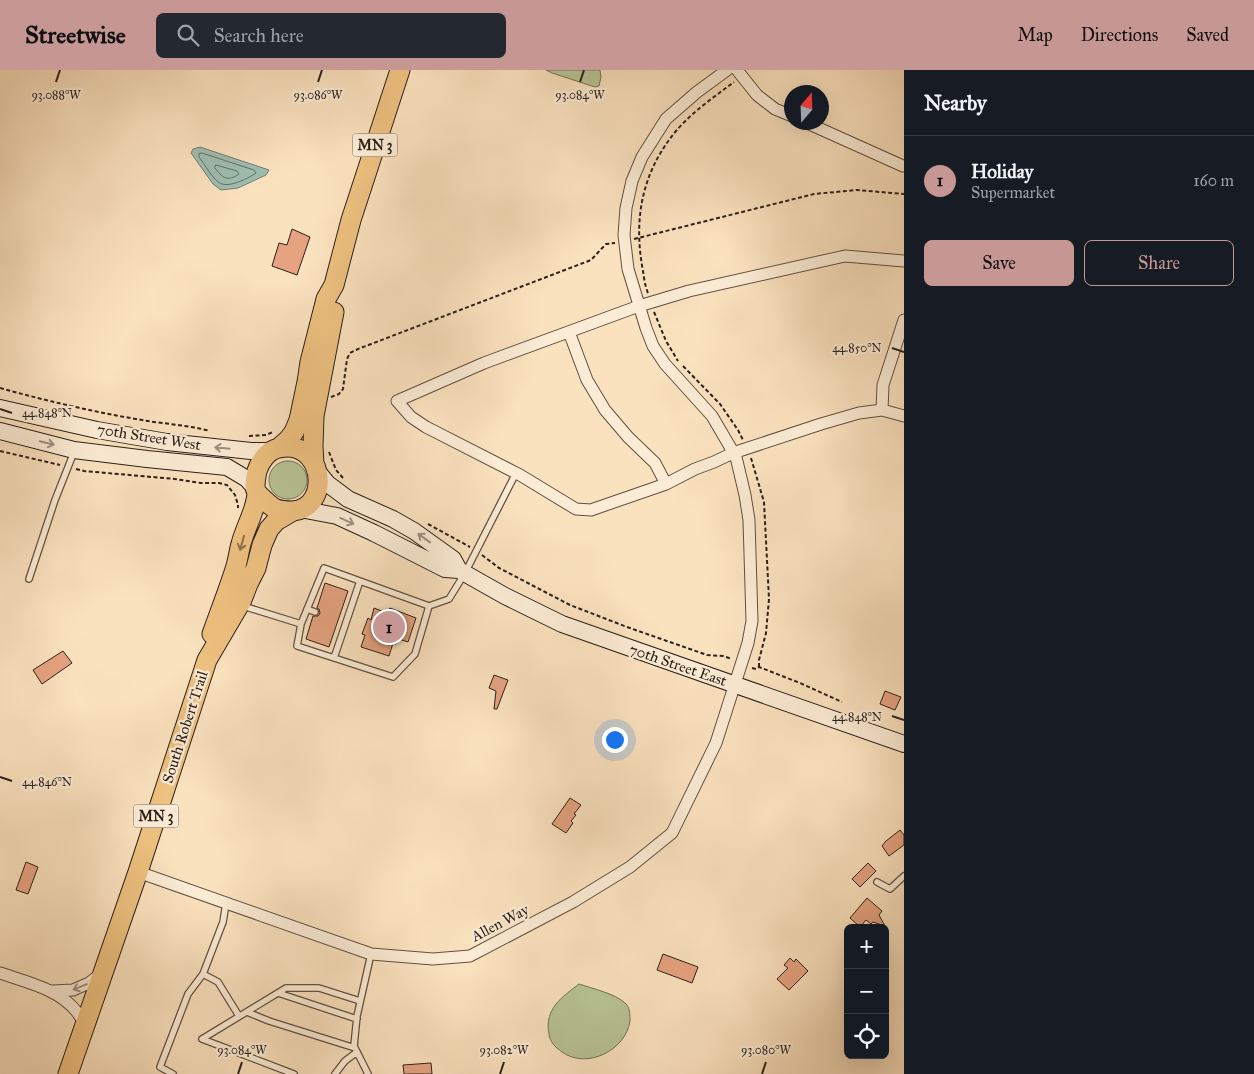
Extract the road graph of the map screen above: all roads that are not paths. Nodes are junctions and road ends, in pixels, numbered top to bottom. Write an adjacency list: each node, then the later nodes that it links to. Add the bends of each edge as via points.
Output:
1 (400, 70): 8 (main road, MN 3, via 350,220)
2 (728, 70): 9 (street, Allen Way, via 696,92 666,120 642,157 632,181 624,241)
3 (739, 73): 4 (street, via 757,95)
4 (784, 113)
5 (823, 130): 6 (street)
6 (902, 166)
7 (904, 261): 9 (street, via 845,256 689,291)
8 (334, 285): 16 (main road, MN 3, via 326,299 317,333 300,420 288,440); 19 (main road, MN 3, via 336,302 314,416 313,446)
9 (639, 306): 11 (street); 18 (street, Allen Way, via 653,346 671,372 712,416)
10 (904, 320): 13 (street, via 882,385)
11 (568, 332): 20 (street, via 484,362 397,401 426,427); 21 (street, via 587,380 604,410 655,463)
12 (0, 408): 16 (main road, 70th Street West, one-way to 12, via 251,451 167,442)
13 (882, 410): 14 (street); 18 (street, via 859,413)
14 (904, 416)
15 (0, 431): 17 (main road, 70th Street West, one-way to 17)
16 (275, 444): 19 (main road, via 297,449); 22 (main road, via 259,466 255,478)
17 (74, 450): 22 (main road, 70th Street West, via 227,467 247,480); 25 (lane)
18 (733, 453): 21 (street); 35 (street, Allen Way, via 746,495 749,520 752,621)
19 (320, 462): 23 (main road, via 316,494); 24 (main road, 70th Street East, one-way to 19, via 453,559 414,531 348,500 328,484)
20 (516, 473): 21 (street, via 576,509 591,510); 24 (lane)
21 (666, 484)
22 (256, 491): 23 (main road, via 274,508); 27 (main road, one-way to 27, via 252,515 240,545)
23 (297, 510): 24 (main road, 70th Street East, one-way to 24, via 337,516 445,570); 27 (main road, South Robert Trail / MN 3, via 276,521 269,529 256,568)
24 (462, 572): 28 (lane, via 448,599); 35 (main road, 70th Street East, via 562,624)
25 (29, 579)
26 (360, 581): 28 (lane); 29 (lane, via 324,568); 32 (lane)
27 (232, 602): 33 (lane); 37 (main road, South Robert Trail / MN 3, via 207,660)
28 (429, 606): 34 (lane, via 414,654 393,677)
29 (307, 610): 30 (lane); 33 (lane)
30 (315, 612)
31 (338, 620): 32 (lane)
32 (346, 623): 34 (lane)
33 (301, 624): 34 (lane, via 297,646)
34 (334, 658)
35 (735, 685): 36 (main road, 70th Street East); 41 (street, Allen Way, via 716,743 672,833 630,867 573,902 470,956 433,959)
36 (904, 744)
37 (138, 872): 40 (street, Allen Way); 42 (main road, South Robert Trail / MN 3)
38 (904, 876): 39 (lane, via 890,889)
39 (877, 882)
40 (226, 903): 41 (street, Allen Way); 44 (lane, via 223,922)
41 (371, 954): 47 (lane)
42 (104, 971): 45 (street, one-way to 45, via 89,984 73,990); 51 (main road, South Robert Trail / MN 3)
43 (0, 973): 45 (street)
44 (203, 974): 49 (lane, via 218,982); 54 (lane, via 188,994 160,1067)
45 (52, 991): 51 (street, via 78,1012)
46 (278, 993): 47 (lane, via 286,988 320,988); 48 (lane); 50 (lane)
47 (360, 1001): 50 (lane)
48 (247, 1012): 49 (lane); 52 (lane)
49 (240, 1016): 55 (lane, via 202,1039)
50 (356, 1019): 52 (lane)
51 (85, 1026): 53 (main road, South Robert Trail / MN 3)
52 (356, 1050): 56 (lane); 57 (lane)
53 (68, 1074)
54 (172, 1074)
55 (293, 1074)
56 (335, 1074)
57 (368, 1074)

